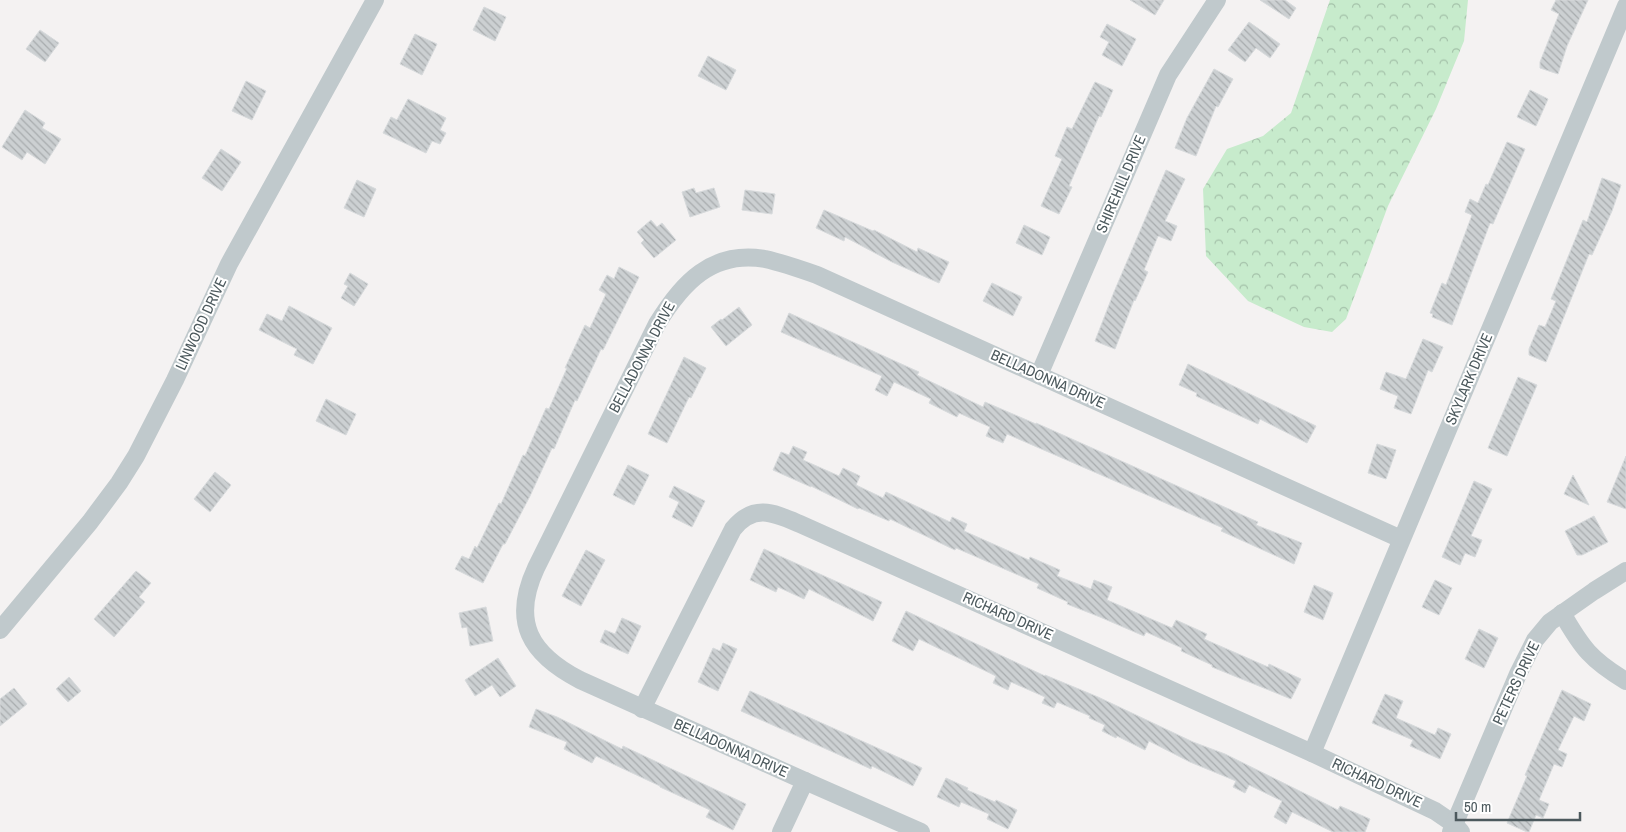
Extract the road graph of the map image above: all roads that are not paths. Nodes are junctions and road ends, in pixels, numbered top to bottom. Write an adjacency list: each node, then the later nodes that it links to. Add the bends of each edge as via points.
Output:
1 (375, 0): 8 (street, LINWOOD DRIVE, via 229,264 136,456 90,522)
2 (1217, 0): 4 (street, SHIREHILL DRIVE, via 1168,75)
3 (1626, 6): 5 (street, SKYLARK DRIVE)
4 (1039, 375): 5 (street, BELLADONNA DRIVE); 10 (street, BELLADONNA DRIVE, via 817,275 789,266 763,259 735,259 724,260 697,274 682,287 656,324 529,583 524,608 536,647 554,665)
5 (1401, 539): 11 (street, SKYLARK DRIVE)
6 (1626, 571): 7 (street, PETERS DRIVE)
7 (1562, 613): 9 (street, via 1586,651); 13 (street, PETERS DRIVE, via 1542,629 1529,652)
8 (0, 630)
9 (1626, 681)
10 (642, 708): 11 (street, RICHARD DRIVE, via 733,529 751,514 767,512); 12 (street, BELLADONNA DRIVE)
11 (1312, 752): 13 (street, RICHARD DRIVE, via 1435,812)
12 (805, 782): 14 (street); 15 (street, BELLADONNA DRIVE)
13 (1455, 830)
14 (781, 832)
15 (921, 832)

